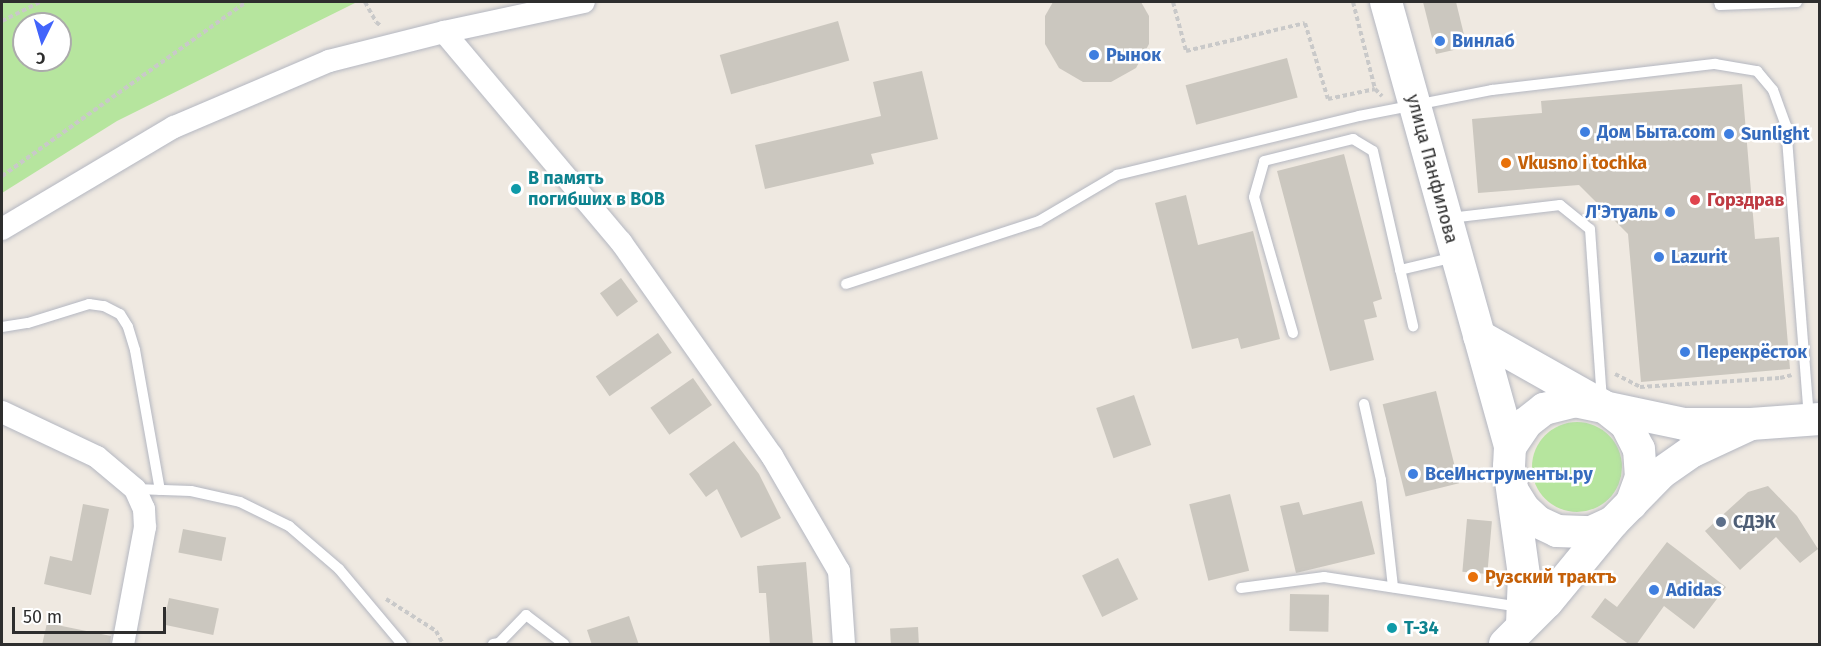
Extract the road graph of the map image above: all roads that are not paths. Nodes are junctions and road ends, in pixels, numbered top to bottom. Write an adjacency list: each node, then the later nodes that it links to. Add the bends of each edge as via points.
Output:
1 (584, 2): 5 (street)
2 (1386, 2): 6 (main road, улица Панфилова)
3 (1719, 2): 4 (lane)
4 (1797, 2)
5 (444, 32): 8 (street, via 329,61 174,127); 33 (street, via 621,242 772,456 839,571)
6 (1406, 108): 7 (main road, улица Панфилова); 11 (lane, via 1117,175 1038,220); 19 (lane, via 1492,90 1715,64 1757,71 1773,90 1786,126 1805,371)
7 (1446, 219): 9 (main road, улица Панфилова); 17 (lane, via 1560,206 1590,229)
8 (2, 229)
9 (1456, 257): 10 (lane); 15 (main road, улица Панфилова)
10 (1400, 270): 12 (lane); 14 (lane, via 1373,151 1353,139 1264,160 1254,197)
11 (846, 284)
12 (1413, 326)
13 (2, 327): 23 (lane, via 89,304 120,314 135,350)
14 (1293, 333)
15 (1479, 336): 17 (main road); 21 (main road, улица Панфилова)
16 (1364, 404): 26 (lane, via 1381,480)
17 (1603, 406): 20 (main road, via 1684,424); 21 (main road, via 1575,401 1544,409 1526,423); 25 (main road, via 1626,424 1639,449 1641,477)
18 (2, 412): 22 (street, via 97,457)
19 (1814, 419): 20 (main road)
20 (1751, 424): 25 (main road, via 1693,451 1661,473)
21 (1510, 447): 24 (main road, улица Панфилова)
22 (135, 489): 23 (lane); 29 (street, via 144,509 145,527)
23 (160, 490): 30 (lane, via 191,491 240,502 289,526 339,569)
24 (1514, 493): 25 (main road, улица Панфилова, via 1538,522 1557,531 1591,532); 28 (main road, улица Панфилова, via 1524,575)
25 (1622, 513): 28 (main road, via 1547,602)
26 (1393, 587): 27 (lane, via 1324,577); 28 (lane)
27 (1241, 588)
28 (1516, 625)
29 (123, 645)
30 (402, 645)
31 (493, 645): 32 (lane, via 526,615)
32 (564, 645)
33 (844, 645)

